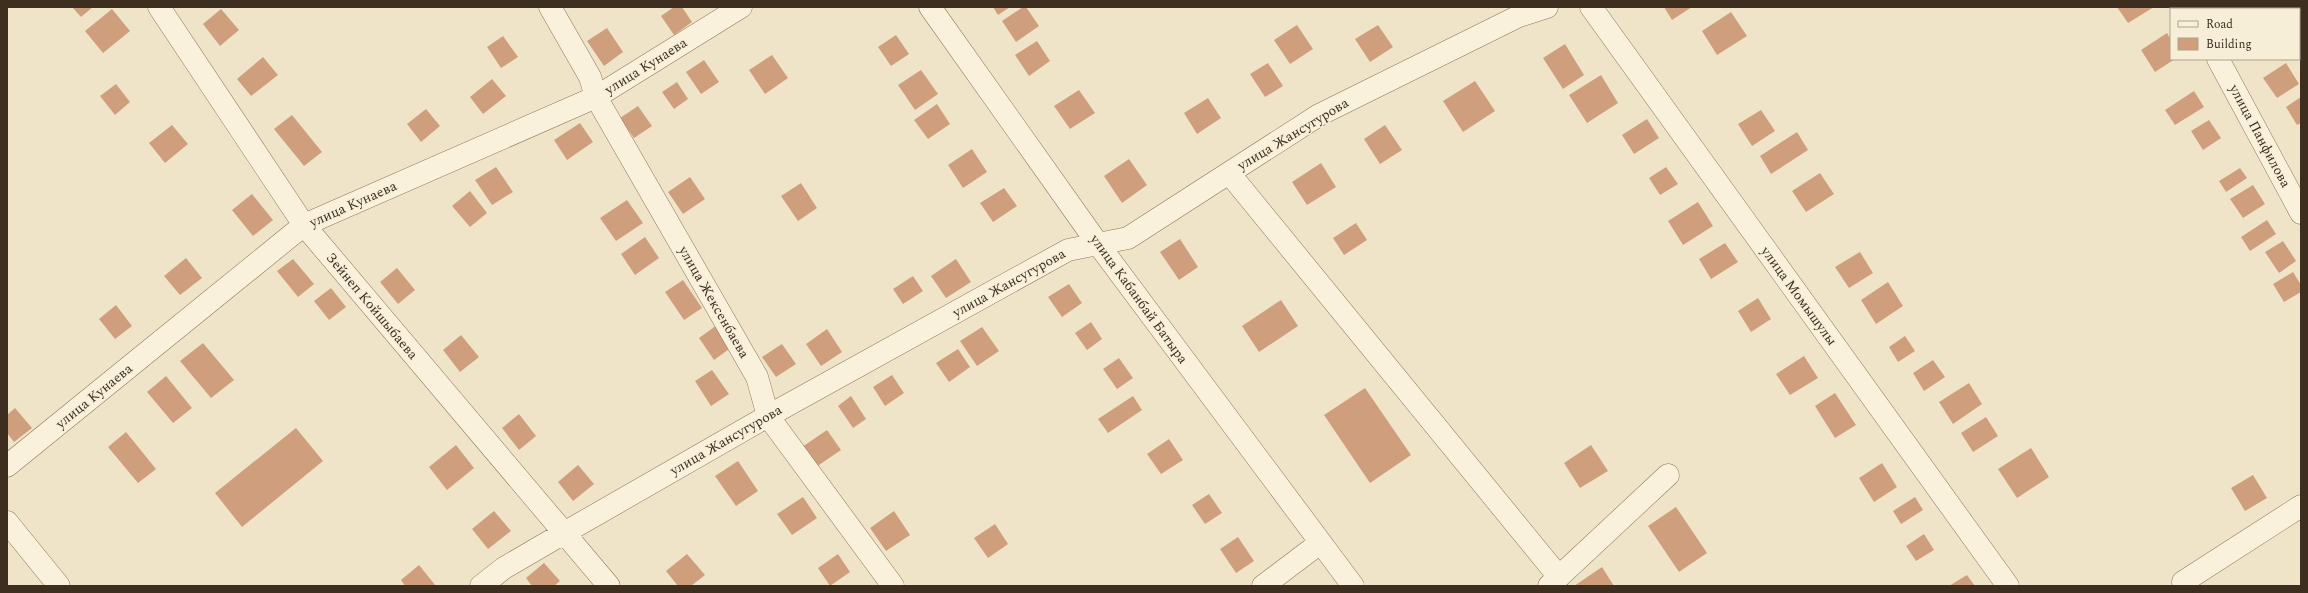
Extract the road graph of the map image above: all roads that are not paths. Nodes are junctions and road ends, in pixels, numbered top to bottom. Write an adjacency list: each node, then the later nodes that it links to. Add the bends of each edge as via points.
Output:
1 (159, 7): 11 (street, Зейнеп Койшыбаева)
2 (550, 7): 8 (street, улица Жексенбаева, via 590,76)
3 (741, 7): 8 (street, улица Кунаева)
4 (930, 7): 12 (street, улица Кабанбай Батыра)
5 (1547, 7): 9 (street, улица Жансугурова, via 1518,16 1319,115)
6 (1591, 7): 28 (street, улица Момышулы)
7 (2219, 60): 10 (street, улица Панфилова)
8 (596, 97): 11 (street, улица Кунаева); 13 (street, улица Жексенбаева, via 757,377)
9 (1229, 173): 12 (street, улица Жансугурова, via 1128,238); 20 (street)
10 (2301, 213)
11 (304, 225): 14 (street, улица Кунаева); 18 (street, Зейнеп Койшыбаева)
12 (1098, 244): 13 (street, улица Жансугурова, via 1068,250); 19 (street, улица Кабанбай Батыра)
13 (768, 416): 18 (street, улица Жансугурова); 25 (street, улица Жексенбаева)
14 (7, 466)
15 (1668, 475): 20 (street)
16 (2301, 506): 21 (street)
17 (7, 522): 22 (street)
18 (564, 533): 23 (street, улица Жансугурова, via 504,568); 24 (street, Зейнеп Койшыбаева)
19 (1320, 543): 26 (street); 27 (street, улица Кабанбай Батыра)
20 (1554, 581)
21 (2183, 582)
22 (59, 586)
23 (481, 586)
24 (609, 586)
25 (893, 586)
26 (1263, 586)
27 (1353, 586)
28 (2008, 586)

